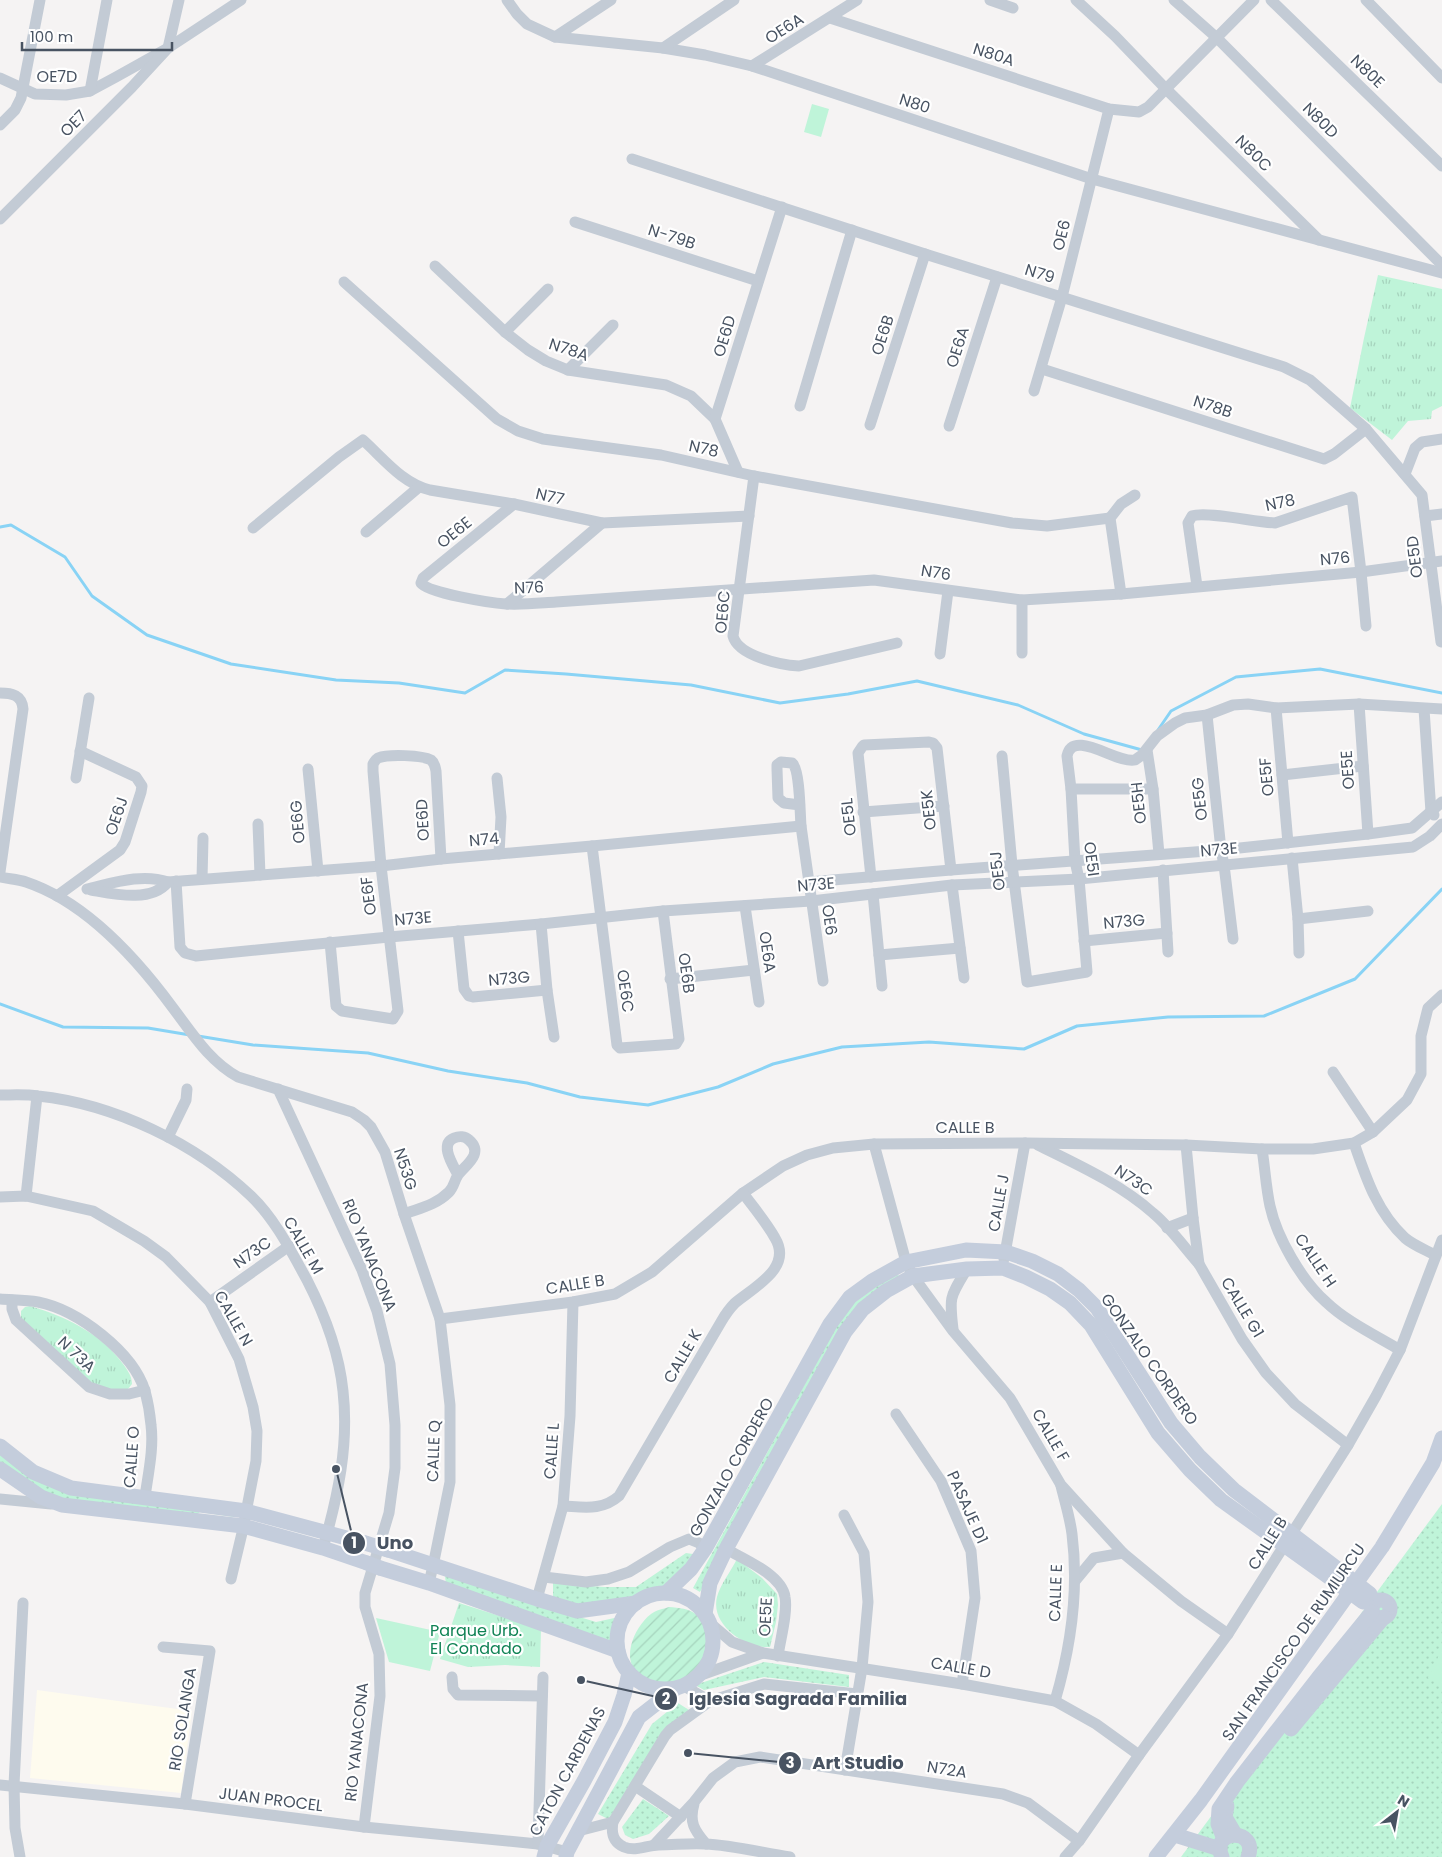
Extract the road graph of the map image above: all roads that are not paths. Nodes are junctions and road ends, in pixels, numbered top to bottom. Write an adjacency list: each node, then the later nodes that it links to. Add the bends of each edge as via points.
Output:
1 (40, 0): 25 (street)
2 (107, 0): 26 (street)
3 (178, 0): 19 (street)
4 (241, 0): 19 (street, OE7D)
5 (507, 0): 17 (street, N80, via 528,24)
6 (611, 0): 17 (street)
7 (734, 0): 20 (street)
8 (857, 0): 16 (street, OE6A)
9 (990, 0): 15 (street)
10 (1076, 0): 24 (street, N80C)
11 (1174, 0): 18 (street, N80D)
12 (1254, 0): 18 (street)
13 (1271, 0): 30 (street, N80E)
14 (1366, 0): 23 (street)
15 (1013, 8)
16 (830, 18): 21 (street, OE6A); 27 (street, N80A)
17 (555, 37): 20 (street, N80)
18 (1217, 38): 24 (street); 38 (street, N80D)
19 (168, 48): 26 (street, OE7D); 33 (street, OE7)
20 (662, 48): 21 (street, N80)
21 (752, 66): 31 (street, N80)
22 (0, 78): 25 (street, OE7D)
23 (1442, 78)
24 (1166, 89): 27 (street, N80A, via 1140,112); 36 (street, N80C)
25 (22, 90): 26 (street, OE7D, via 54,95); 28 (street, via 19,104)
26 (90, 90)
27 (1109, 109): 31 (street, OE6)
28 (0, 125)
29 (632, 159): 32 (street, N79)
30 (1442, 166)
31 (1092, 179): 36 (street, N80); 45 (street, OE6)
32 (782, 207): 35 (street, N79); 42 (street, OE6D)
33 (0, 219)
34 (575, 222): 42 (street, N-79B)
35 (852, 230): 37 (street, N79); 51 (street)
36 (1320, 242): 40 (street)
37 (925, 254): 41 (street, N79); 53 (street, OE6B)
38 (1442, 265)
39 (435, 266): 47 (street, N78A)
40 (1442, 273)
41 (997, 277): 45 (street, N79); 54 (street, OE6A)
42 (758, 281): 52 (street, OE6D)
43 (344, 282): 57 (street, N78, via 497,419 518,431)
44 (548, 289): 47 (street)
45 (1062, 297): 48 (street, OE6); 55 (street, N79, via 1296,371)
46 (613, 325): 49 (street)
47 (505, 332): 49 (street, N78A, via 546,361)
48 (1042, 368): 50 (street, OE6); 55 (street, N78B, via 1324,459)
49 (568, 370): 52 (street, N78A, via 666,385 691,396)
50 (1034, 391)
51 (800, 406)
52 (715, 419): 57 (street)
53 (870, 425)
54 (949, 426)
55 (1366, 429): 58 (street, N79)
56 (1442, 439): 58 (street, via 1422,442 1415,448)
57 (738, 472): 59 (street, N78)
58 (1405, 474): 65 (street, OE5D, via 1422,495)
59 (754, 476): 64 (street, OE6C); 66 (street, N78, via 1031,526)
60 (419, 487): 62 (street, N77); 68 (street, N77, via 403,477 364,440); 69 (street)
61 (1135, 495): 66 (street, via 1121,504)
62 (514, 504): 67 (street, N77); 73 (street, OE6E, via 423,578 421,583)
63 (1442, 514): 65 (street)
64 (749, 516): 67 (street, N77); 74 (street, OE6C)
65 (1426, 516): 70 (street, OE5D)
66 (1110, 518): 76 (street)
67 (602, 523): 78 (street)
68 (253, 528)
69 (366, 532)
70 (1436, 561): 71 (street, N76); 80 (street, OE5D)
71 (1361, 572): 72 (street, N76); 72 (street, N78, via 1352,497 1275,523 1202,514 1192,516 1188,523); 79 (street)
72 (1197, 586): 76 (street, N76)
73 (425, 588): 78 (street, N76)
74 (740, 590): 75 (street, N76, via 874,580); 78 (street, N76); 81 (street, OE6C, via 734,640 738,646 767,660 799,666)
75 (948, 591): 77 (street, N76); 83 (street)
76 (1121, 594): 77 (street, N76)
77 (1022, 600): 82 (street)
78 (507, 604)
79 (1366, 626)
80 (1441, 642)
81 (897, 643)
82 (1022, 653)
83 (940, 654)
84 (0, 693): 127 (street, via 16,695 23,709)
85 (89, 698): 92 (street)
86 (1359, 704): 87 (street); 88 (street); 95 (street, OE5E)
87 (1276, 708): 90 (street, via 1239,704); 98 (street, OE5F)
88 (1424, 709): 89 (street); 107 (street)
89 (1442, 709)
90 (1207, 715): 91 (street, via 1175,723 1156,736); 115 (street, OE5G)
91 (1147, 750): 101 (street, OE5I, via 1131,761 1081,744 1075,745 1067,756); 102 (street, OE5H)
92 (80, 751): 99 (street); 136 (street, OE6J, via 136,777 142,786 126,842 120,850)
93 (858, 754): 105 (street, OE5K, via 864,745 933,743 937,748); 106 (street, OE5L)
94 (1002, 756): 122 (street, OE5J)
95 (1363, 766): 98 (street); 111 (street, OE5E)
96 (308, 769): 126 (street, OE6G)
97 (373, 771): 119 (street, OE6D, via 373,764 378,758 386,756 413,756 433,762); 123 (street, OE6F)
98 (1282, 775): 113 (street, OE5F)
99 (76, 778)
100 (497, 778): 116 (street, via 501,817)
101 (1071, 789): 102 (street); 120 (street, OE5I)
102 (1153, 789): 117 (street, OE5H)
103 (1442, 802): 107 (street, N73E)
104 (800, 805): 110 (street, OE6)
105 (944, 806): 106 (street); 124 (street, OE5K)
106 (863, 812): 130 (street, OE5L)
107 (1431, 812): 108 (street); 111 (street, N73E, via 1412,828)
108 (1442, 823): 118 (street, N73E, via 1413,847)
109 (258, 824): 128 (street)
110 (801, 826): 114 (street, N74); 135 (street, OE6)
111 (1368, 834): 113 (street, N73E)
112 (203, 838): 131 (street)
113 (1288, 843): 115 (street, N73E)
114 (592, 846): 116 (street, N74); 145 (street, OE6C)
115 (1220, 850): 117 (street, N73E); 121 (street, OE5G)
116 (499, 854): 119 (street, N74)
117 (1159, 854): 120 (street, N73E)
118 (1292, 858): 121 (street, N73E); 146 (street)
119 (441, 859): 123 (street, N74)
120 (1074, 861): 122 (street, N73E); 132 (street, OE5I)
121 (1224, 864): 125 (street, N73E); 151 (street, OE5G)
122 (1012, 865): 124 (street, N73E); 134 (street, OE5J)
123 (381, 866): 126 (street, N74); 150 (street, OE6F)
124 (951, 870): 130 (street, N73E)
125 (1163, 870): 132 (street, N73E); 149 (street)
126 (318, 871): 128 (street, N74)
127 (0, 872)
128 (260, 875): 131 (street, N74)
129 (0, 877): 140 (street, via 25,882)
130 (871, 877): 135 (street, N73E)
131 (202, 879): 133 (street, N74)
132 (1079, 879): 134 (street, N73E); 152 (street, OE5I)
133 (172, 881): 138 (street, via 146,878); 138 (street, via 160,890 142,894 112,894); 153 (street, N73E, via 180,947 185,953 196,956)
134 (1014, 881): 137 (street, N73E); 159 (street, OE5J, via 1027,982)
135 (809, 882): 141 (street, OE6)
136 (72, 885): 138 (street); 140 (street, OE6J)
137 (952, 885): 139 (street, N73E); 154 (street)
138 (88, 889)
139 (873, 894): 141 (street, N73E); 157 (street)
140 (57, 896): 171 (street, via 108,934 147,973 217,1063 238,1077)
141 (811, 900): 142 (street, N73E); 162 (street, OE6)
142 (745, 906): 143 (street, N73E); 158 (street, OE6A)
143 (663, 911): 145 (street, N73E); 161 (street, OE6B)
144 (1368, 911): 146 (street)
145 (599, 917): 147 (street, N73E); 168 (street, OE6C, via 617,1045 623,1048 676,1044)
146 (1298, 918): 156 (street)
147 (541, 924): 148 (street, N73E); 164 (street)
148 (458, 931): 150 (street, N73E); 164 (street, N73G, via 464,989 469,996)
149 (1167, 933): 152 (street, N73G); 155 (street)
150 (389, 936): 153 (street, N73E); 153 (street, OE6F, via 398,1011 391,1020 342,1011 336,1006)
151 (1233, 939)
152 (1084, 941): 159 (street, OE5I)
153 (330, 942)
154 (960, 948): 157 (street); 160 (street)
155 (1168, 952)
156 (1299, 953)
157 (879, 955): 163 (street)
158 (754, 970): 161 (street); 166 (street, OE6A)
159 (1087, 972)
160 (964, 978)
161 (670, 979): 168 (street, OE6B)
162 (823, 981)
163 (882, 986)
164 (547, 990): 167 (street)
165 (1442, 995): 174 (street, CALLE B, via 1428,1008 1421,1036 1421,1074 1407,1100)
166 (759, 1002)
167 (554, 1037)
168 (680, 1039)
169 (1332, 1072): 174 (street)
170 (187, 1089): 175 (street, via 186,1100)
171 (278, 1090): 185 (street, N53G, via 344,1109 364,1120 377,1135 385,1152); 262 (street, RIO YANACONA, via 362,1270 377,1310 390,1364 395,1468 389,1513 364,1593 379,1654 380,1696)
172 (0, 1095): 173 (street, CALLE M)
173 (38, 1096): 175 (street, CALLE M, via 85,1105); 184 (street)
174 (1373, 1132): 177 (street, CALLE B)
175 (168, 1137): 189 (street, CALLE M, via 215,1167 251,1196)
176 (1030, 1143): 178 (street, CALLE B); 179 (street, CALLE B); 187 (street, N73C, via 1091,1171 1128,1193); 190 (street, CALLE J)
177 (1354, 1143): 180 (street, CALLE B); 191 (street, via 1370,1190 1386,1216 1406,1239)
178 (874, 1144): 182 (street, CALLE B, via 833,1148 807,1156 783,1166); 192 (street, CALLE F)
179 (1186, 1145): 180 (street, CALLE B); 186 (street, CALLE G1)
180 (1262, 1149): 203 (street, CALLE H, via 1271,1208 1285,1247 1308,1281 1346,1318)
181 (458, 1175): 185 (street, via 455,1184 440,1200)
182 (743, 1193): 200 (street, CALLE B, via 652,1272 615,1294); 214 (street, CALLE K, via 776,1239 780,1250 776,1267 771,1275 734,1305 721,1322 619,1496 604,1506 594,1508)
183 (0, 1196): 184 (street, CALLE N)
184 (26, 1196): 199 (street, CALLE N, via 93,1211 120,1225 166,1257)
185 (404, 1214): 201 (street, N53G)
186 (1192, 1218): 187 (street); 193 (street, CALLE G1)
187 (1168, 1228): 193 (street, N73C)
188 (1442, 1240): 191 (street, CALLE B)
189 (289, 1246): 199 (street, N73C); 217 (street, CALLE M, via 326,1324 343,1392 342,1468)
190 (1006, 1252): 192 (street, GONZALO CORDERO, via 966,1250); 194 (street, CALLE J); 218 (street, GONZALO CORDERO, via 1058,1274 1097,1308 1171,1423 1234,1490)
191 (1436, 1255): 203 (street, CALLE B)
192 (906, 1262): 196 (street, CALLE F); 220 (street, GONZALO CORDERO, via 850,1297 830,1324)
193 (1199, 1264): 207 (street, CALLE G1, via 1242,1339 1266,1373 1296,1404)
194 (1003, 1268): 195 (street, GONZALO CORDERO); 218 (street, GONZALO CORDERO, via 1026,1276 1070,1303 1091,1325 1158,1433 1190,1470 1221,1500)
195 (967, 1270): 196 (street, GONZALO CORDERO); 202 (street, via 952,1292)
196 (913, 1276): 202 (street, CALLE F); 221 (street, GONZALO CORDERO, via 863,1309 846,1332)
197 (0, 1299): 198 (street, CALLE O)
198 (12, 1300): 204 (street, CALLE O, via 59,1308 81,1320 107,1339 124,1357); 204 (street, N 73A, via 16,1320 89,1387 110,1394)
199 (210, 1302): 216 (street, CALLE N, via 239,1358 257,1431 256,1460)
200 (573, 1302): 201 (street, CALLE B); 214 (street, CALLE L, via 570,1416)
201 (440, 1318): 223 (street, CALLE Q, via 450,1405 450,1482)
202 (953, 1330): 210 (street, CALLE F, via 1010,1398)
203 (1400, 1350): 207 (street, CALLE B)
204 (145, 1390): 211 (street, CALLE O, via 151,1426)
205 (896, 1414): 243 (street, PASAJE D1, via 941,1481 971,1550 975,1598)
206 (1442, 1438): 263 (street, SAN FRANCISCO DE RUMIURCU, via 1433,1462 1382,1547)
207 (1348, 1445): 218 (street, CALLE B)
208 (0, 1446): 211 (street, via 33,1472 71,1488)
209 (0, 1469): 213 (street, via 41,1497)
210 (1061, 1485): 222 (street, CALLE F); 226 (street, CALLE E, via 1072,1534)
211 (145, 1497): 216 (street)
212 (0, 1499): 213 (street)
213 (62, 1505): 216 (street)
214 (563, 1506): 224 (street, CALLE L)
215 (844, 1515): 238 (street, via 864,1553 868,1602)
216 (245, 1519): 217 (street); 219 (street); 225 (street, CALLE N)
217 (328, 1532): 219 (street, CALLE M); 223 (street, bridge)
218 (1289, 1540): 233 (street, CALLE B); 267 (street, GONZALO CORDERO, bridge, via 1373,1606 1323,1682 1237,1782 1218,1809 1218,1824)
219 (323, 1548): 227 (street)
220 (705, 1549): 224 (street, via 689,1539 629,1572 608,1579 586,1582); 228 (street, GONZALO CORDERO, via 691,1569)
221 (726, 1549): 232 (street, GONZALO CORDERO, via 710,1583); 237 (street, OE5E, via 770,1575 786,1597)
222 (1123, 1553): 226 (street, via 1094,1558); 233 (street, CALLE F, via 1181,1601)
223 (433, 1566): 227 (street, CALLE Q); 229 (street)
224 (544, 1577): 229 (street, CALLE L)
225 (231, 1579)
226 (1075, 1581): 248 (street, CALLE E, via 1072,1622)
227 (429, 1582): 235 (street)
228 (666, 1593): 231 (street, via 650,1595); 232 (street, via 694,1603)
229 (537, 1599): 231 (street, via 577,1611)
230 (23, 1603): 255 (street)
231 (636, 1603): 235 (street, via 624,1615 618,1630)
232 (708, 1619): 236 (street, CALLE D, via 732,1642); 240 (street, via 714,1642 711,1660)
233 (1228, 1634): 251 (street, CALLE B)
234 (164, 1647): 259 (street, RIO SOLANGA, via 210,1651)
235 (618, 1651): 239 (street)
236 (763, 1653): 237 (street, CALLE D); 240 (street)
237 (778, 1656): 238 (street, CALLE D)
238 (862, 1668): 243 (street, CALLE D); 245 (street)
239 (629, 1673): 244 (street, via 647,1686 661,1690); 249 (street, CATON CARDENAS)
240 (701, 1675): 244 (street)
241 (452, 1677): 246 (street, via 453,1689 458,1695)
242 (543, 1677): 246 (street, CATON CARDENAS)
243 (962, 1684): 248 (street, CALLE D)
244 (679, 1688): 247 (street); 250 (street, via 639,1717)
245 (857, 1694): 247 (street, via 764,1684); 252 (street)
246 (542, 1696): 269 (street, CATON CARDENAS)
247 (710, 1701): 256 (street, via 670,1730)
248 (1055, 1701): 251 (street, CALLE D, via 1096,1724)
249 (609, 1735): 250 (street); 253 (street, CATON CARDENAS)
250 (625, 1743): 257 (street)
251 (1139, 1755): 265 (street, CALLE B)
252 (845, 1770): 258 (street, N72A, via 760,1757 735,1762 712,1778); 265 (street, N72A, via 1002,1794 1028,1803)
253 (584, 1781): 257 (street); 269 (street, CATON CARDENAS)
254 (0, 1785): 255 (street, JUAN PROCEL)
255 (14, 1786): 259 (street, JUAN PROCEL); 271 (street, via 15,1828)
256 (635, 1786): 260 (street); 261 (street)
257 (600, 1790): 264 (street)
258 (694, 1802): 260 (street, N72A); 266 (street, via 690,1816)
259 (185, 1804): 262 (street, JUAN PROCEL)
260 (681, 1816): 268 (street, N72A)
261 (614, 1822): 264 (street); 268 (street, via 612,1836 625,1848)
262 (364, 1827): 269 (street, JUAN PROCEL)
263 (1178, 1830): 267 (street); 274 (street, SAN FRANCISCO DE RUMIURCU)
264 (578, 1831): 270 (street)
265 (1079, 1841): 273 (street)
266 (706, 1844): 268 (street); 272 (street)
267 (1224, 1844): 275 (street, via 1241,1836 1249,1845)
268 (654, 1845)
269 (543, 1849): 270 (street, JUAN PROCEL)
270 (566, 1855)
271 (20, 1857)
272 (790, 1857)
273 (1065, 1857)
274 (1156, 1857)
275 (1248, 1857)

